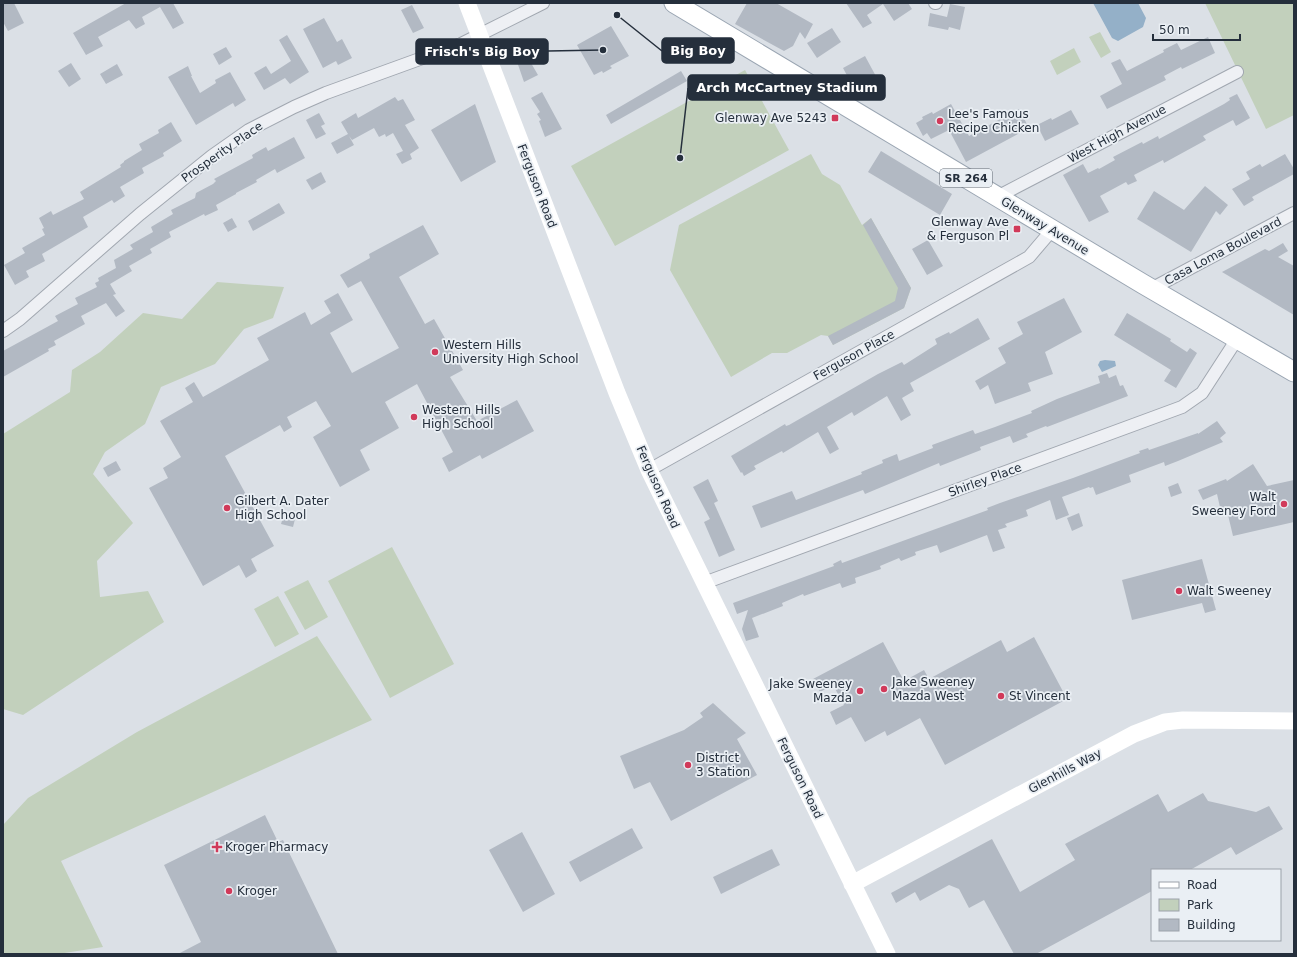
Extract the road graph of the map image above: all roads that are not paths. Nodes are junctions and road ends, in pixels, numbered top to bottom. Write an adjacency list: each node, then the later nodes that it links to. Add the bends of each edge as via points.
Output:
1 (467, 3): 4 (street, Ferguson Road)
2 (543, 3): 4 (street, Prosperity Place)
3 (674, 3): 6 (main road, Glenway Avenue / SR 264)
4 (480, 36): 10 (street, Prosperity Place, via 326,93 249,130 140,214); 13 (street, Ferguson Road, via 611,379)
5 (1237, 72): 6 (street, West High Avenue)
6 (996, 197): 8 (main road, Glenway Avenue / SR 264)
7 (1294, 213): 9 (street, Casa Loma Boulevard)
8 (1052, 230): 9 (main road, Glenway Avenue / SR 264); 13 (street, Ferguson Place, via 1029,257)
9 (1151, 289): 11 (main road, Glenway Avenue / SR 264)
10 (3, 331)
11 (1237, 340): 12 (main road, Glenway Avenue / SR 264); 14 (street, Shirley Place, via 1202,393 1182,407)
12 (1294, 372)
13 (649, 470): 14 (street, Ferguson Road)
14 (704, 583): 16 (street, Ferguson Road)
15 (1294, 721): 16 (street, Glenhills Way, via 1165,722 1121,740)
16 (852, 884): 17 (street, Ferguson Road)
17 (887, 954)

